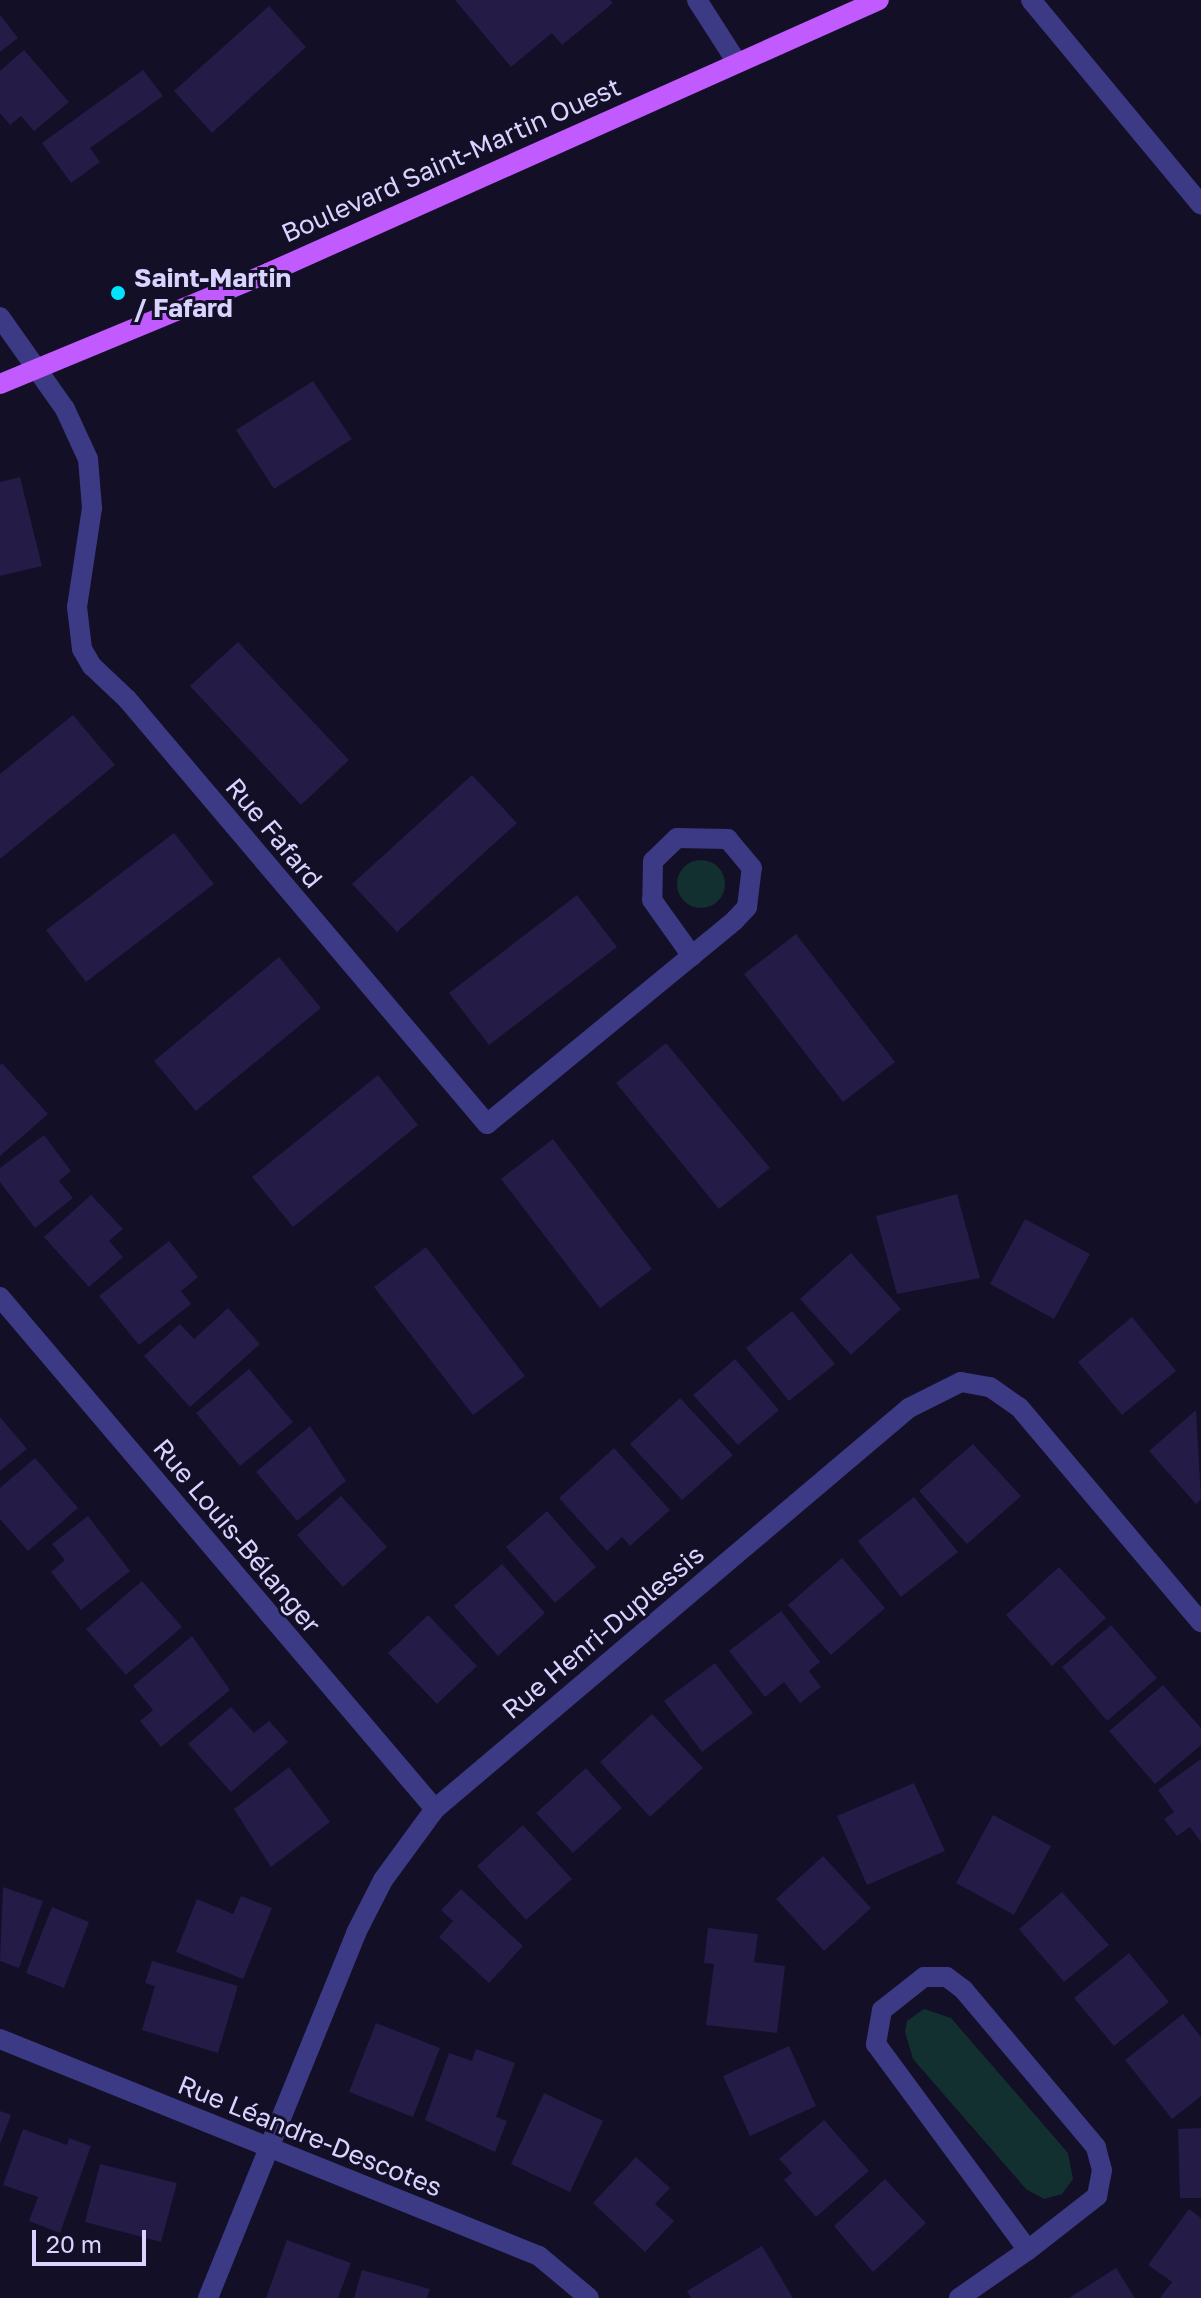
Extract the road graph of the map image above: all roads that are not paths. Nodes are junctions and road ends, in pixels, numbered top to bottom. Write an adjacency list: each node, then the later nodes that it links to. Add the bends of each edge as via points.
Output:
1 (697, 0): 4 (street)
2 (879, 0): 4 (main road, Boulevard Saint-Martin Ouest)
3 (1031, 0): 5 (street)
4 (736, 61): 7 (main road, Boulevard Saint-Martin Ouest)
5 (1201, 205)
6 (0, 317): 7 (street, Rue Fafard)
7 (38, 370): 8 (main road, Boulevard Saint-Martin Ouest); 9 (street, Rue Fafard, via 73,423 93,485 77,607 82,649 92,666 127,699 487,1124)
8 (0, 384)
9 (692, 956): 9 (street, Rue Fafard, via 747,907 752,868 728,839 677,838 653,861 652,900)
10 (0, 1297): 12 (street, Rue Louis-Bélanger)
11 (1201, 1622): 12 (street, Rue Henri-Duplessis, via 1019,1407 990,1387 961,1382 909,1408)
12 (435, 1809): 14 (street, Rue Henri-Duplessis, via 383,1880 356,1933)
13 (0, 2039): 14 (street, Rue Léandre-Descotes)
14 (266, 2148): 16 (street, Rue Henri-Duplessis); 17 (street, Rue Léandre-Descotes, via 539,2256)
15 (1028, 2250): 15 (street, via 1097,2196 1102,2170 1096,2147 964,1990 947,1977 924,1977 882,2010 876,2044); 18 (street)
16 (208, 2298)
17 (589, 2298)
18 (959, 2298)

